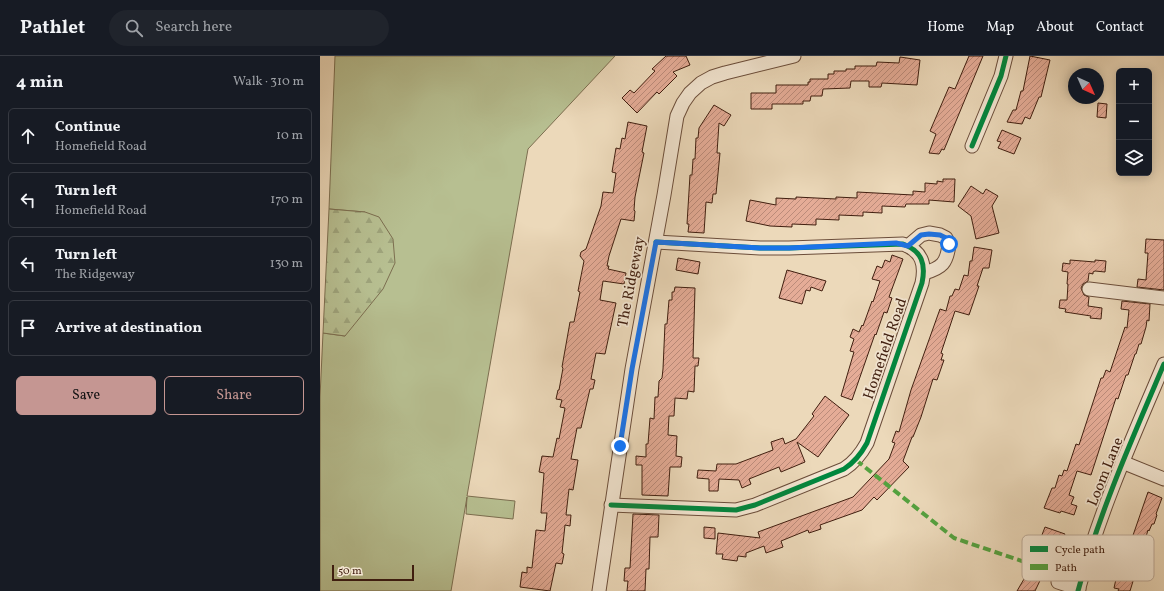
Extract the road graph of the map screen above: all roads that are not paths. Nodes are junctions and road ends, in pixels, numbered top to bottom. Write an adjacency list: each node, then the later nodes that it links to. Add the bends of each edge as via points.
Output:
1 (794, 56): 4 (street, The Ridgeway, via 712,77 690,93 677,116 674,129)
2 (1006, 56): 3 (street, via 1002,76)
3 (972, 146)
4 (656, 242): 5 (street, via 760,248 896,243); 12 (street, The Ridgeway, via 632,369)
5 (908, 246): 6 (street, via 919,256); 6 (street, via 921,235 940,235 946,238 949,244 943,263 938,269)
6 (924, 273): 12 (street, Homefield Road, via 867,443 851,465 755,505 736,510)
7 (1089, 288): 8 (street)
8 (1164, 298)
9 (1164, 364): 10 (street, Loom Lane)
10 (1122, 462): 11 (street); 13 (street, Loom Lane)
11 (1164, 479)
12 (611, 505): 16 (street, The Ridgeway)
13 (1095, 535)
14 (1058, 581): 15 (street)
15 (1078, 590)
16 (599, 591)

